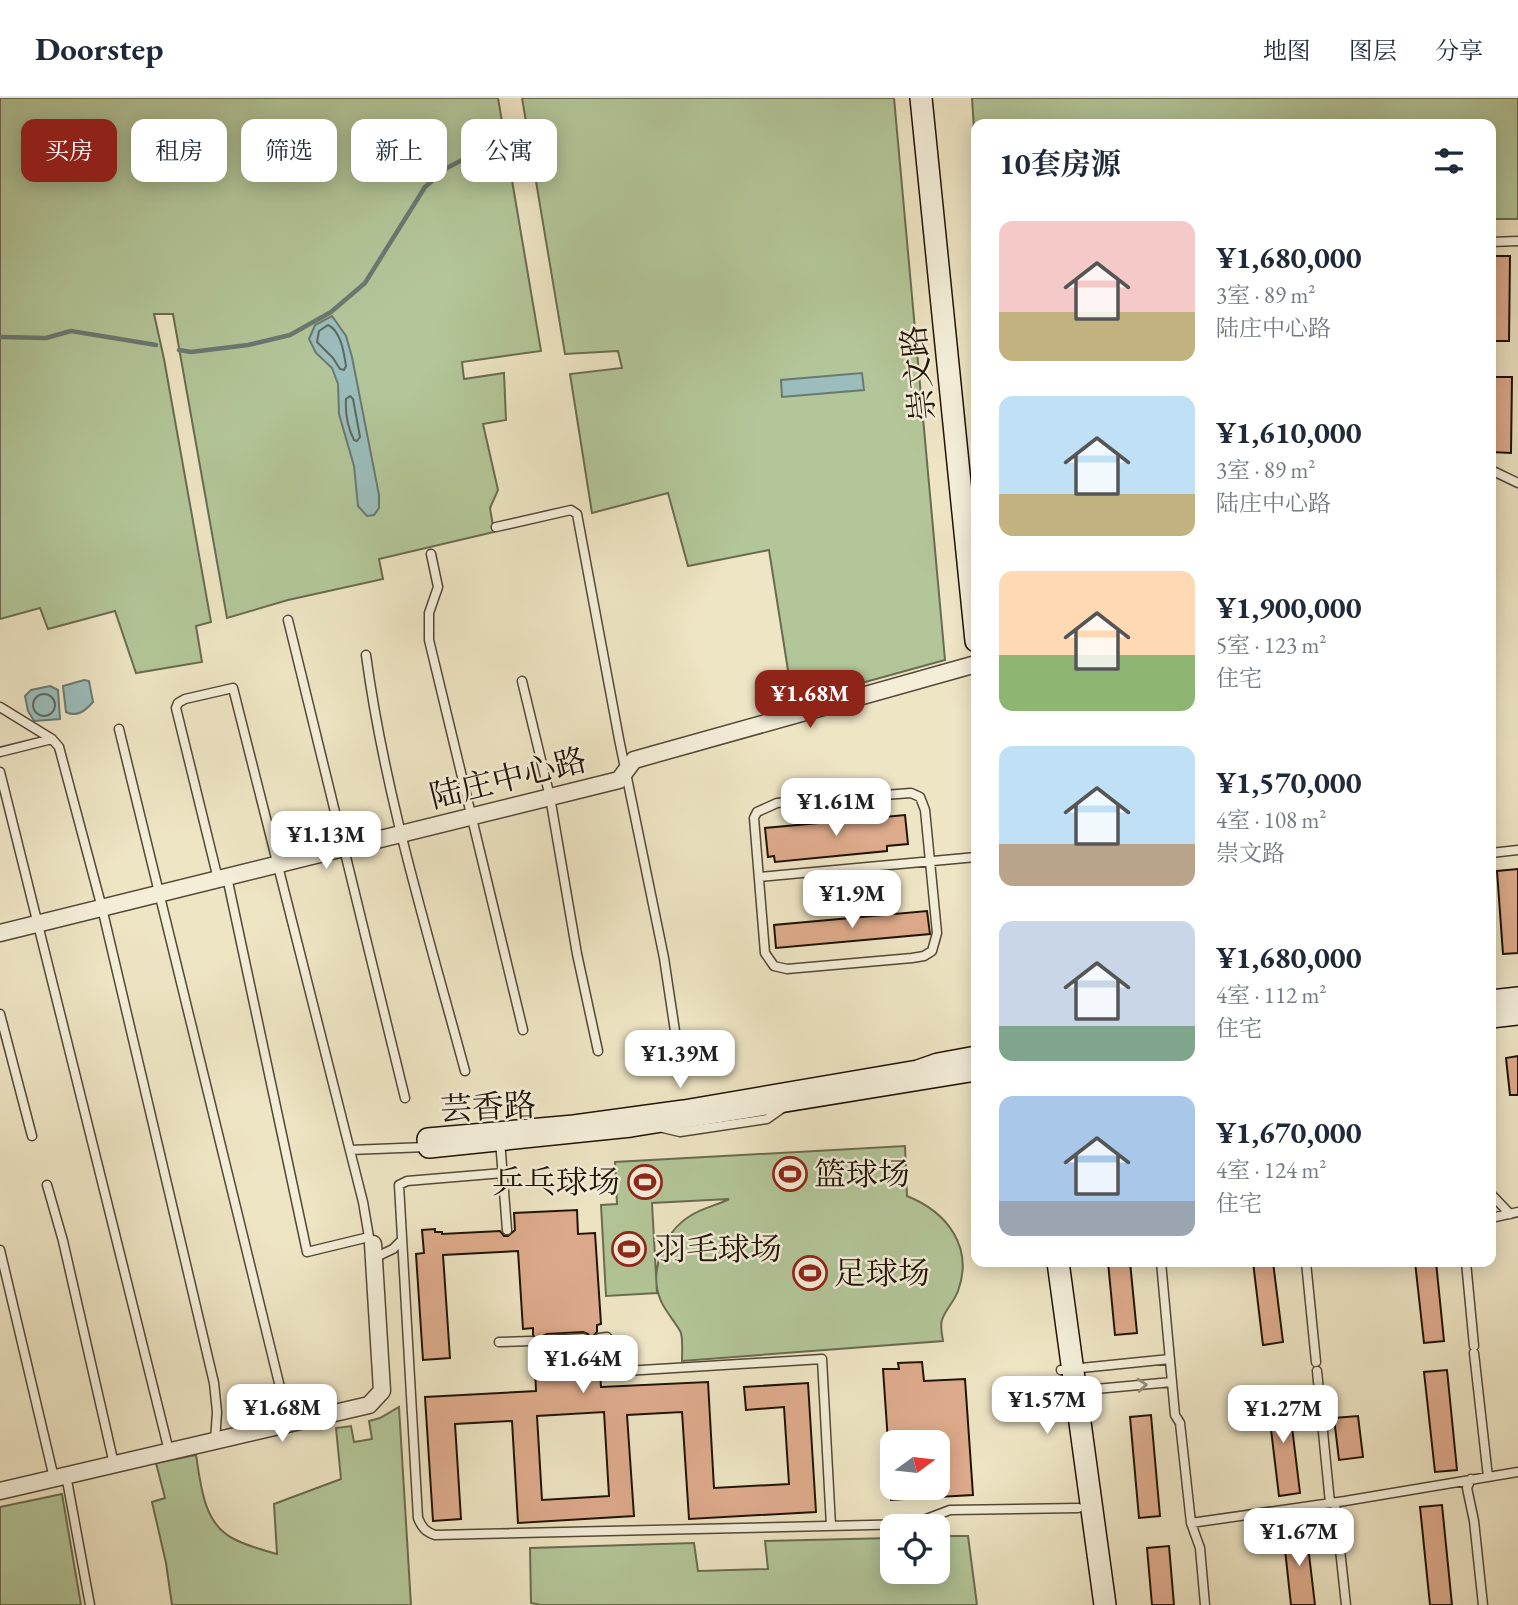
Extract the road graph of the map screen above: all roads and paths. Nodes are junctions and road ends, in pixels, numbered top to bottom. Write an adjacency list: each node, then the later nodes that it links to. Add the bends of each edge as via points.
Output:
1 (921, 98): 10 (street, 崇文路)
2 (934, 98): 6 (street, 崇文路)
3 (1518, 241): 4 (lane)
4 (1496, 242)
5 (1496, 472): 7 (lane)
6 (971, 475)
7 (1518, 483)
8 (496, 527): 19 (lane, via 571,510 577,514)
9 (431, 554): 22 (lane, via 438,587 429,613 429,640)
10 (971, 590)
11 (288, 620): 24 (lane)
12 (366, 655): 23 (lane, via 375,720)
13 (971, 665): 19 (street, 陆庄中心路, via 634,760)
14 (522, 681): 21 (lane)
15 (0, 707): 17 (lane)
16 (119, 729): 32 (lane)
17 (52, 739): 18 (lane); 33 (lane, via 60,747)
18 (0, 752)
19 (626, 770): 21 (street, 陆庄中心路, via 619,780); 46 (lane, via 664,958)
20 (0, 772): 34 (lane)
21 (550, 797): 22 (street, 陆庄中心路); 42 (lane)
22 (471, 816): 23 (street, 陆庄中心路); 41 (lane)
23 (402, 834): 24 (street, 陆庄中心路); 44 (lane)
24 (345, 848): 29 (street, 陆庄中心路); 47 (lane)
25 (1518, 850): 26 (lane)
26 (1496, 852)
27 (971, 857): 28 (lane)
28 (930, 861): 30 (lane); 30 (lane, via 925,810 916,794 776,803 765,806 754,818); 30 (lane, via 936,942 932,951 912,958 787,969 774,966 765,953)
29 (278, 864): 31 (street, 陆庄中心路); 31 (lane, via 233,688 185,699 176,708); 51 (lane)
30 (759, 877)
31 (222, 878): 32 (street, 陆庄中心路); 59 (lane, via 307,1252)
32 (161, 893): 33 (street, 陆庄中心路); 75 (lane)
33 (102, 908): 34 (street, 陆庄中心路); 76 (lane, via 214,1383)
34 (38, 924): 35 (street, 陆庄中心路); 77 (lane)
35 (0, 933)
36 (1518, 998): 37 (street)
37 (1496, 1000)
38 (0, 1014): 48 (lane)
39 (1518, 1014): 40 (street)
40 (1496, 1016)
41 (523, 1030)
42 (598, 1051)
43 (971, 1058): 49 (street, 芸香路, via 684,1111)
44 (465, 1071)
45 (971, 1071): 49 (street, 芸香路, via 646,1124)
46 (678, 1075)
47 (405, 1098)
48 (32, 1136)
49 (500, 1137): 50 (street, 芸香路, via 428,1139); 52 (lane)
50 (429, 1147): 51 (lane)
51 (350, 1150): 59 (lane)
52 (503, 1173): 57 (lane); 58 (lane, via 401,1182)
53 (47, 1185): 78 (lane)
54 (1496, 1198): 55 (lane)
55 (1514, 1213): 56 (lane)
56 (1496, 1217)
57 (507, 1230)
58 (401, 1241): 59 (lane, via 393,1249); 87 (lane, via 418,1518 427,1532)
59 (372, 1247): 75 (street, via 382,1391 369,1405)
60 (0, 1250): 80 (lane)
61 (1049, 1267): 72 (street)
62 (1058, 1267): 72 (street)
63 (1161, 1267): 71 (lane)
64 (1307, 1267): 84 (lane)
65 (1466, 1267): 81 (lane)
66 (599, 1338): 87 (lane, via 607,1338 609,1372 822,1359)
67 (583, 1339): 68 (lane)
68 (548, 1340)
69 (531, 1341): 70 (lane)
70 (499, 1342)
71 (1170, 1359): 72 (lane); 73 (lane)
72 (1066, 1369): 74 (street)
73 (1172, 1382): 74 (lane, one-way to 73); 86 (lane)
74 (1069, 1391): 85 (street); 90 (street)
75 (289, 1424): 76 (street)
76 (215, 1441): 77 (street)
77 (169, 1451): 78 (street)
78 (114, 1464): 80 (street)
79 (1518, 1472): 81 (lane)
80 (60, 1477): 83 (street); 88 (lane)
81 (1488, 1477): 82 (lane)
82 (1471, 1479): 84 (lane); 93 (lane, via 1468,1489)
83 (0, 1491)
84 (1332, 1503): 86 (lane); 92 (lane)
85 (1077, 1508): 87 (lane, via 950,1510 913,1524); 89 (street)
86 (1191, 1522): 91 (lane, via 1200,1548)
87 (831, 1526)
88 (90, 1605)
89 (1091, 1605)
90 (1105, 1605)
91 (1205, 1605)
92 (1346, 1605)
93 (1483, 1605)

